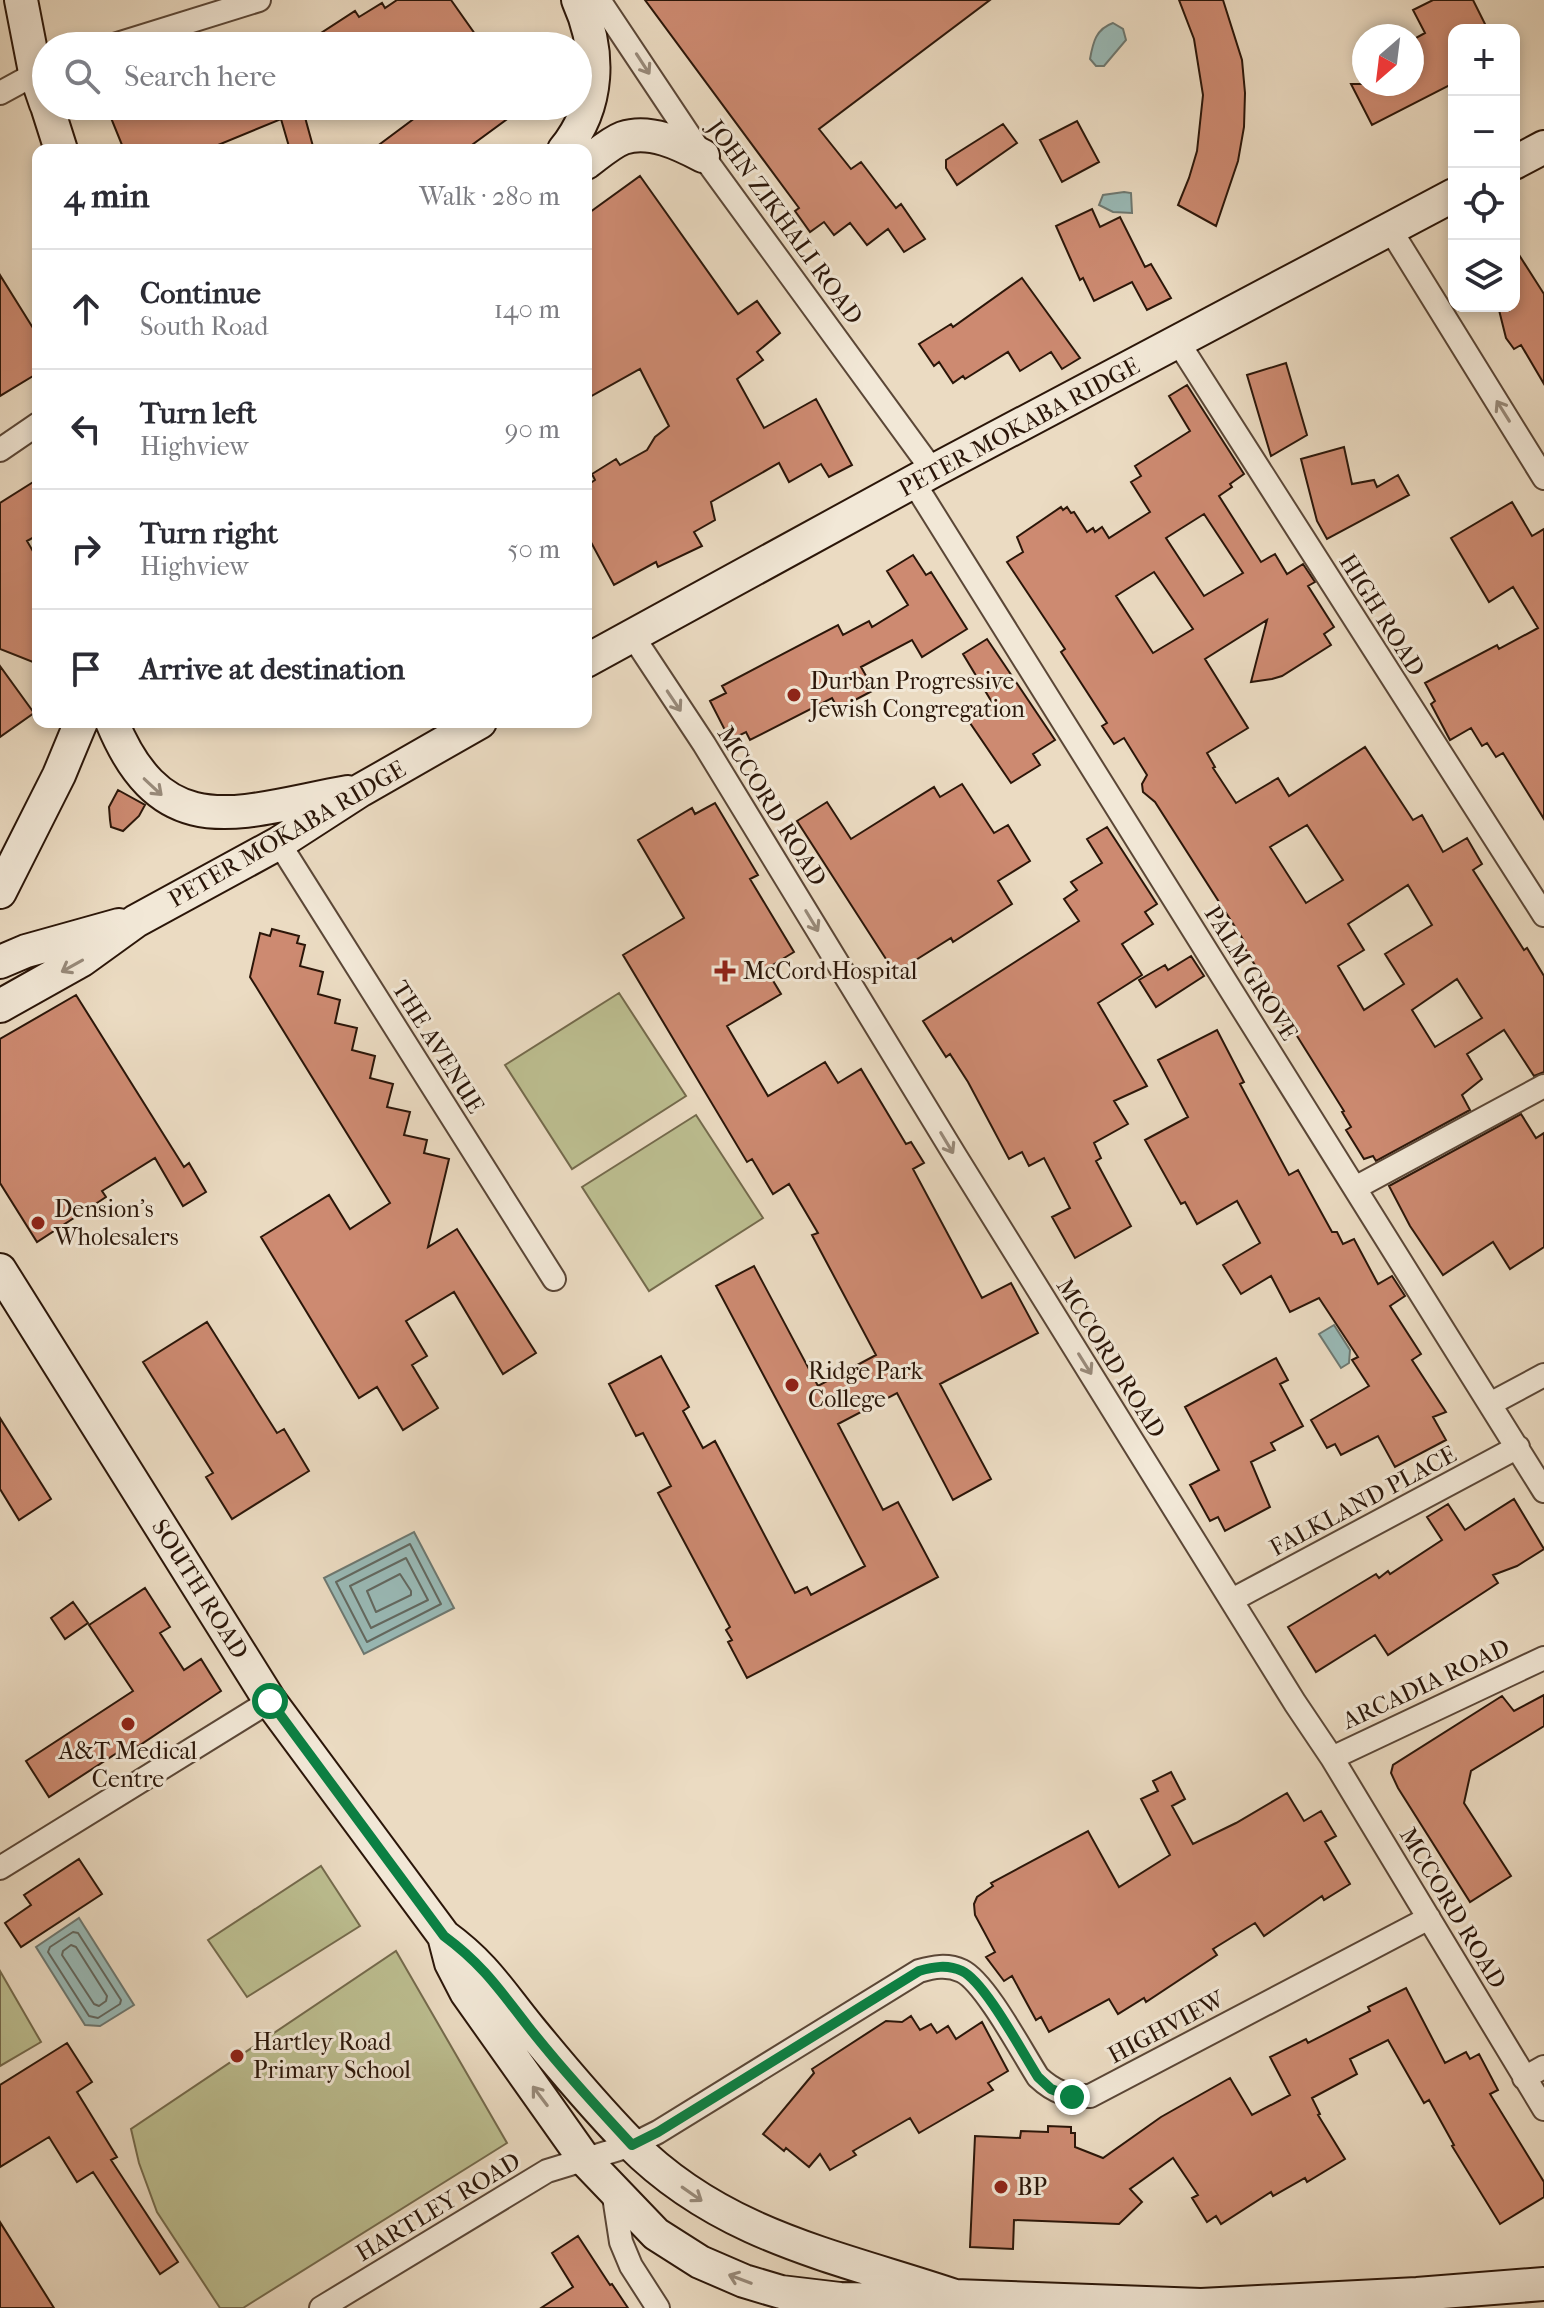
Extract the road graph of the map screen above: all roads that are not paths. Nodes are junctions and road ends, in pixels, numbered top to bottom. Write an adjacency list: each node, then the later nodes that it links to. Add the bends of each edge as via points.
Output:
1 (21, 0): 7 (main road)
2 (259, 0): 5 (street)
3 (578, 0): 6 (main road)
4 (599, 0): 17 (street, JOHN ZIKHALI ROAD, one-way to 17)
5 (156, 32)
6 (589, 32)
7 (32, 38)
8 (592, 47): 11 (main road)
9 (32, 75): 10 (street)
10 (0, 93)
11 (592, 97)
12 (51, 120): 14 (main road)
13 (583, 120): 15 (main road)
14 (59, 144)
15 (569, 144)
16 (1544, 147): 19 (main road)
17 (703, 156): 18 (main road, via 673,141 641,135 622,138); 25 (street, JOHN ZIKHALI ROAD)
18 (592, 159)
19 (1520, 160)
20 (1448, 198): 21 (main road, PETER MOKABA RIDGE)
21 (1390, 229): 22 (main road, PETER MOKABA RIDGE); 26 (street, one-way to 21)
22 (1178, 342): 25 (main road, PETER MOKABA RIDGE); 35 (street, HIGH ROAD)
23 (32, 428): 24 (street)
24 (0, 450)
25 (924, 477): 27 (main road, PETER MOKABA RIDGE); 40 (street, PALM GROVE)
26 (1544, 478)
27 (632, 635): 28 (main road, PETER MOKABA RIDGE); 47 (street, MCCORD ROAD, one-way to 47)
28 (592, 658)
29 (79, 728): 34 (main road)
30 (115, 728): 32 (main road, one-way to 32, via 147,783 163,797 202,812)
31 (470, 728): 32 (main road, PETER MOKABA RIDGE)
32 (361, 790): 33 (main road, PETER MOKABA RIDGE)
33 (279, 843): 36 (main road, PETER MOKABA RIDGE); 42 (street, THE AVENUE)
34 (0, 892)
35 (1544, 915)
36 (136, 921): 37 (main road, PETER MOKABA RIDGE); 38 (main road, PETER MOKABA RIDGE, one-way to 38, via 82,960)
37 (0, 962)
38 (0, 1006)
39 (1544, 1086): 40 (street)
40 (1355, 1188): 44 (street, PALM GROVE)
41 (0, 1270): 49 (main road, SOUTH ROAD)
42 (554, 1279)
43 (1544, 1375): 44 (street)
44 (1490, 1404): 45 (street, PALM GROVE)
45 (1518, 1447): 46 (street, PALM GROVE); 47 (street, FALKLAND PLACE)
46 (1544, 1491)
47 (1232, 1600): 50 (street, MCCORD ROAD)
48 (1544, 1658): 50 (street, ARCADIA ROAD)
49 (270, 1701): 51 (street); 53 (main road, SOUTH ROAD)
50 (1332, 1758): 52 (street, MCCORD ROAD)
51 (0, 1868)
52 (1429, 1918): 54 (street, MCCORD ROAD); 56 (street, HIGHVIEW, via 1090,2096 1072,2097 1038,2077 979,1985 962,1971 940,1966 919,1971)
53 (444, 1936): 56 (main road, SOUTH ROAD, via 490,1976); 57 (main road, SOUTH ROAD, one-way to 53, via 466,1992)
54 (1534, 2072): 55 (street, MCCORD ROAD)
55 (1544, 2109)
56 (632, 2145): 57 (street, HARTLEY ROAD); 60 (main road, SOUTH ROAD, one-way to 60, via 700,2200 748,2227)
57 (585, 2160): 58 (main road, SOUTH ROAD); 62 (street, HARTLEY ROAD, via 547,2171)
58 (613, 2190): 60 (main road, SOUTH ROAD, one-way to 58, via 840,2299 744,2281 656,2234); 63 (street, via 621,2242)
59 (1544, 2284): 61 (main road)
60 (955, 2296): 61 (main road)
61 (1175, 2306)
62 (321, 2308)
63 (658, 2308)

